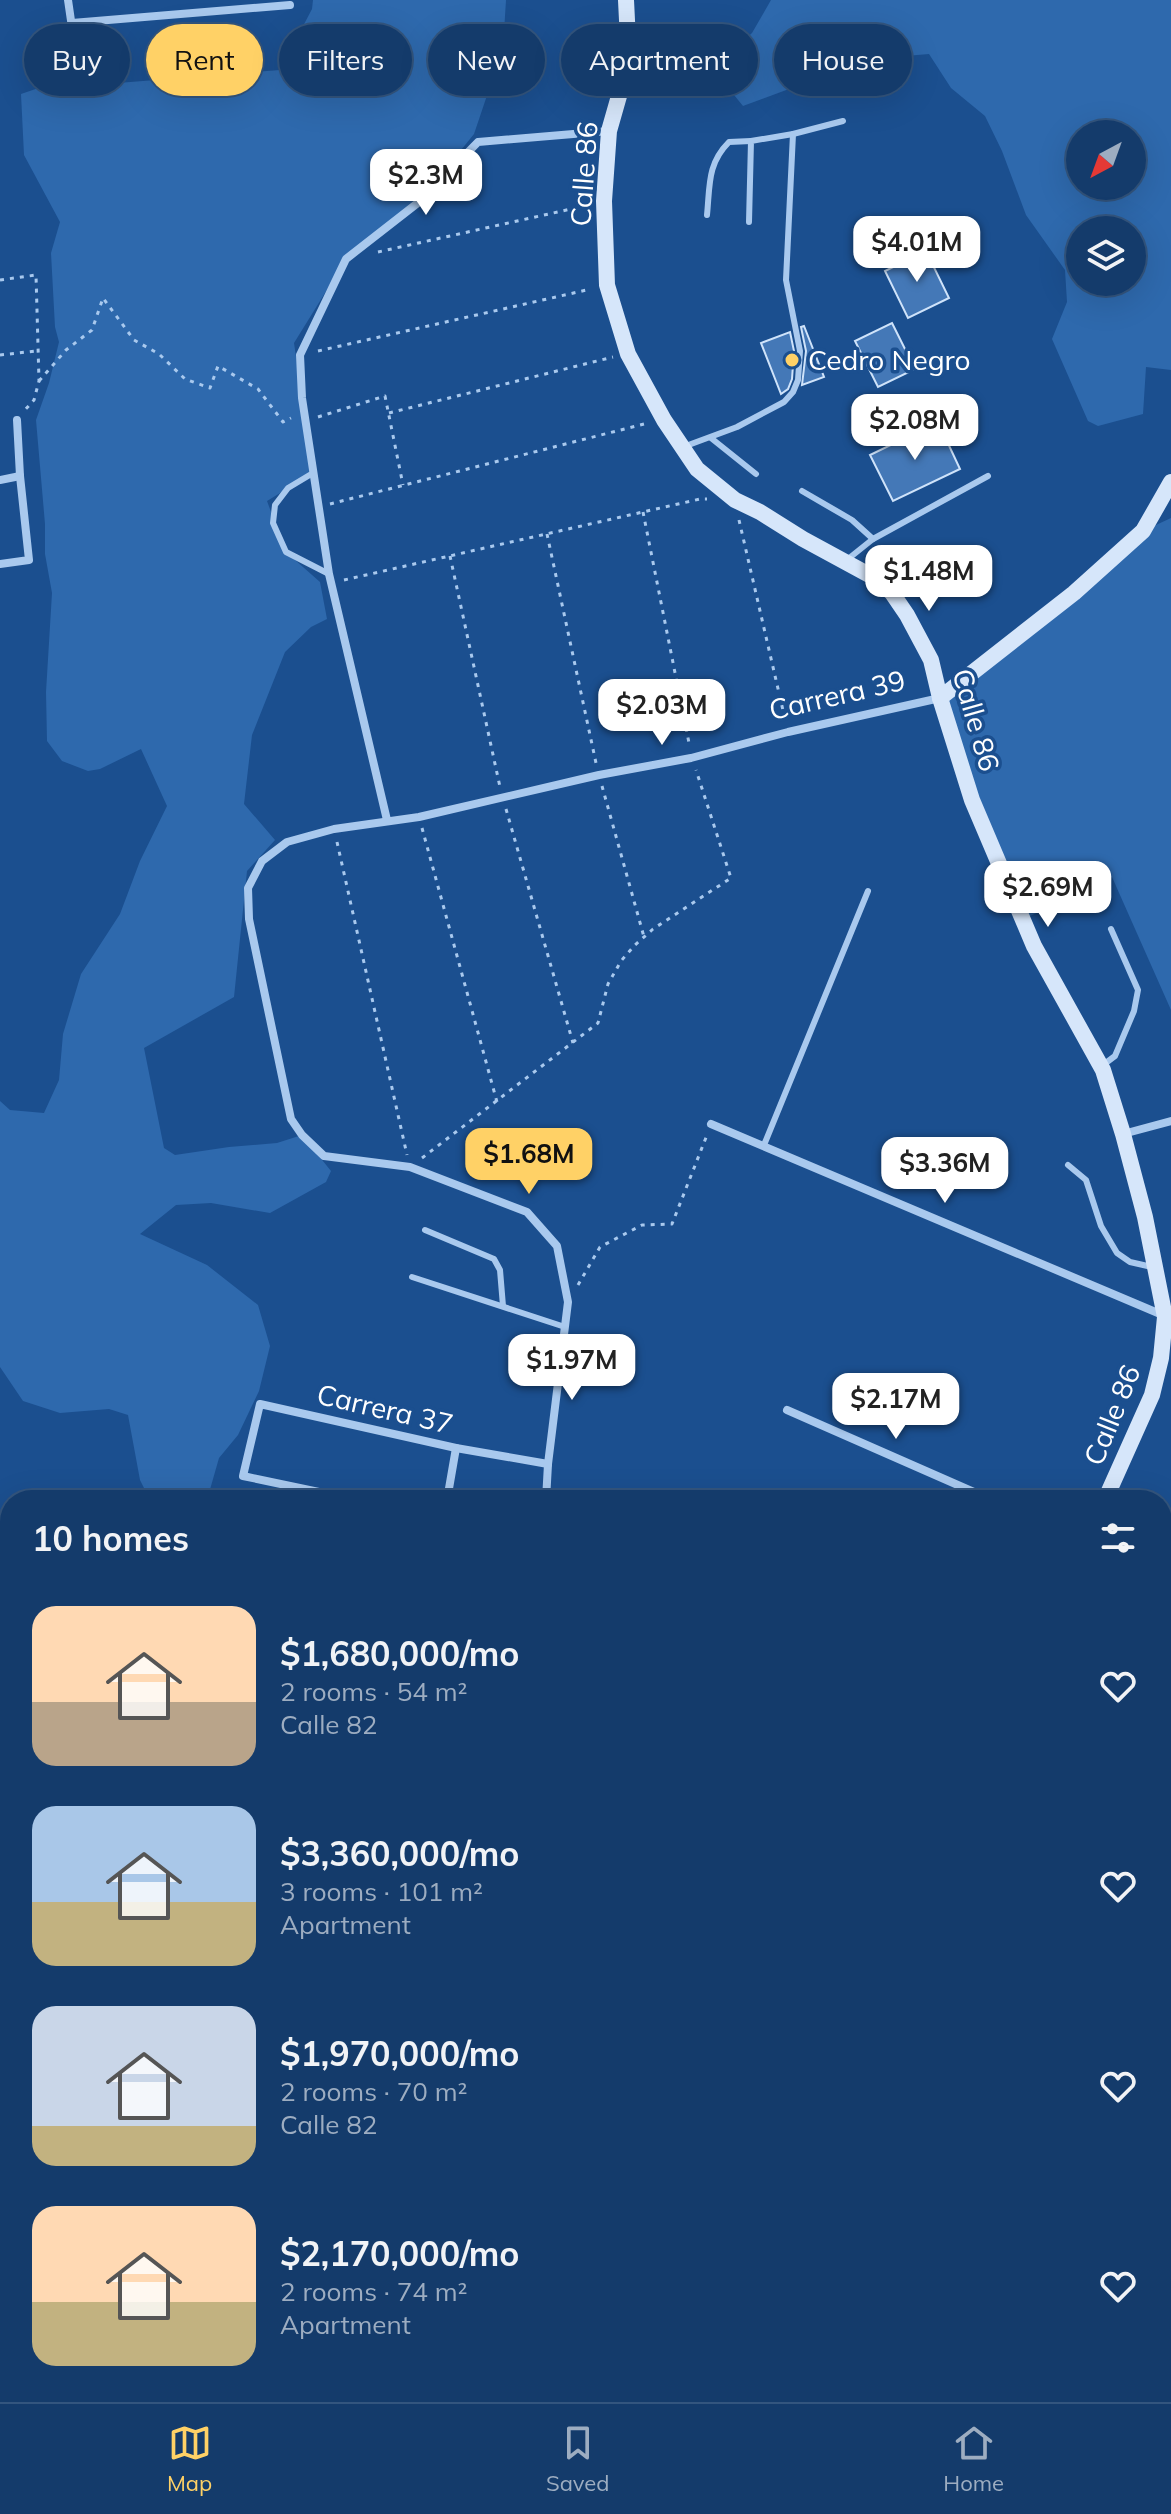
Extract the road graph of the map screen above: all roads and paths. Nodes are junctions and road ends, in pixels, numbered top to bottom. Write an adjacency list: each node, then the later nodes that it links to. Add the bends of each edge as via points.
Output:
1 (68, 0): 4 (street)
2 (626, 0): 6 (main road, Calle 86, via 629,61)
3 (290, 5): 4 (street)
4 (72, 23)
5 (843, 121): 7 (lane)
6 (609, 131): 9 (main road, Calle 86); 18 (street, via 478,142 419,202 346,259)
7 (793, 134): 8 (lane); 24 (lane, via 786,280 800,351 798,380 784,402)
8 (751, 141): 10 (lane, via 729,142 717,154); 11 (lane)
9 (604, 201): 12 (path); 14 (main road, Calle 86)
10 (707, 215)
11 (749, 222)
12 (376, 253)
13 (0, 280): 15 (path, via 36,275)
14 (607, 285): 16 (main road, Calle 86); 18 (path)
15 (37, 351): 17 (path); 19 (path)
16 (628, 354): 20 (path); 23 (main road, Calle 86)
17 (0, 355)
18 (300, 355): 21 (street)
19 (39, 381): 21 (path, via 92,330 103,298 134,340 159,354 185,379 210,388 218,366 258,389 283,422); 22 (path, via 34,400)
20 (389, 413): 21 (path, via 385,396); 32 (path)
21 (306, 416): 26 (street)
22 (17, 420): 28 (street)
23 (664, 420): 25 (main road, Calle 86); 32 (path)
24 (711, 438): 25 (lane); 27 (lane)
25 (681, 448): 34 (main road, Calle 86, via 697,469)
26 (313, 473): 35 (street); 42 (lane, via 288,488 275,505 273,523 286,552)
27 (756, 474)
28 (20, 476): 30 (street); 41 (street, via 29,560)
29 (988, 476): 38 (lane)
30 (0, 480)
31 (1171, 482): 43 (main road, Carrera 39, via 1143,531 1074,593)
32 (403, 485): 35 (path)
33 (802, 491): 38 (lane)
34 (735, 500): 36 (path, via 700,499); 40 (main road, Calle 86); 44 (path)
35 (318, 507): 42 (street)
36 (643, 512): 37 (path); 45 (path)
37 (547, 534): 39 (path); 46 (path)
38 (873, 539): 40 (lane)
39 (450, 556): 42 (path); 47 (path)
40 (845, 561): 43 (main road, Calle 86, via 892,593 931,660)
41 (0, 564)
42 (331, 578): 49 (street)
43 (940, 698): 44 (street, Carrera 39); 55 (main road, Calle 86, via 972,800 1034,946)
44 (788, 732): 45 (street, Carrera 39)
45 (691, 758): 46 (street, Carrera 39); 53 (path, via 731,878)
46 (599, 775): 47 (street, Carrera 39); 53 (path)
47 (502, 797): 48 (street, Carrera 39); 54 (path)
48 (419, 817): 49 (street, Carrera 39); 56 (path)
49 (387, 820): 50 (street, Carrera 39)
50 (334, 829): 62 (path); 62 (street, Carrera 39, via 287,842 262,861 248,888 249,919 291,1119 324,1156)
51 (868, 891): 60 (lane)
52 (1111, 929): 55 (lane, via 1138,990 1115,1056)
53 (644, 937): 54 (path, via 608,984 598,1023)
54 (573, 1043): 56 (path)
55 (1101, 1067): 59 (main road, Calle 86)
56 (497, 1102): 62 (path)
57 (1171, 1121): 59 (street)
58 (711, 1124): 60 (street); 66 (path, via 672,1224 642,1225 600,1247)
59 (1123, 1134): 64 (main road, Calle 86)
60 (764, 1145): 68 (street)
61 (1068, 1165): 64 (lane, via 1086,1180 1101,1226 1117,1253)
62 (410, 1167): 66 (street, via 527,1212 557,1246)
63 (425, 1230): 67 (lane, via 494,1259)
64 (1155, 1268): 68 (main road, Calle 86)
65 (412, 1277): 67 (lane)
66 (568, 1302): 69 (street)
67 (503, 1306): 69 (lane)
68 (1165, 1317): 77 (main road, Calle 86, via 1152,1395)
69 (565, 1327): 72 (street)
70 (787, 1410): 76 (street)
71 (456, 1448): 72 (street, Carrera 37); 73 (street, Carrera 37, via 260,1404 243,1476); 74 (street)
72 (548, 1464): 75 (street)
73 (310, 1490)
74 (449, 1490)
75 (547, 1490)
76 (969, 1490)
77 (1109, 1490)

